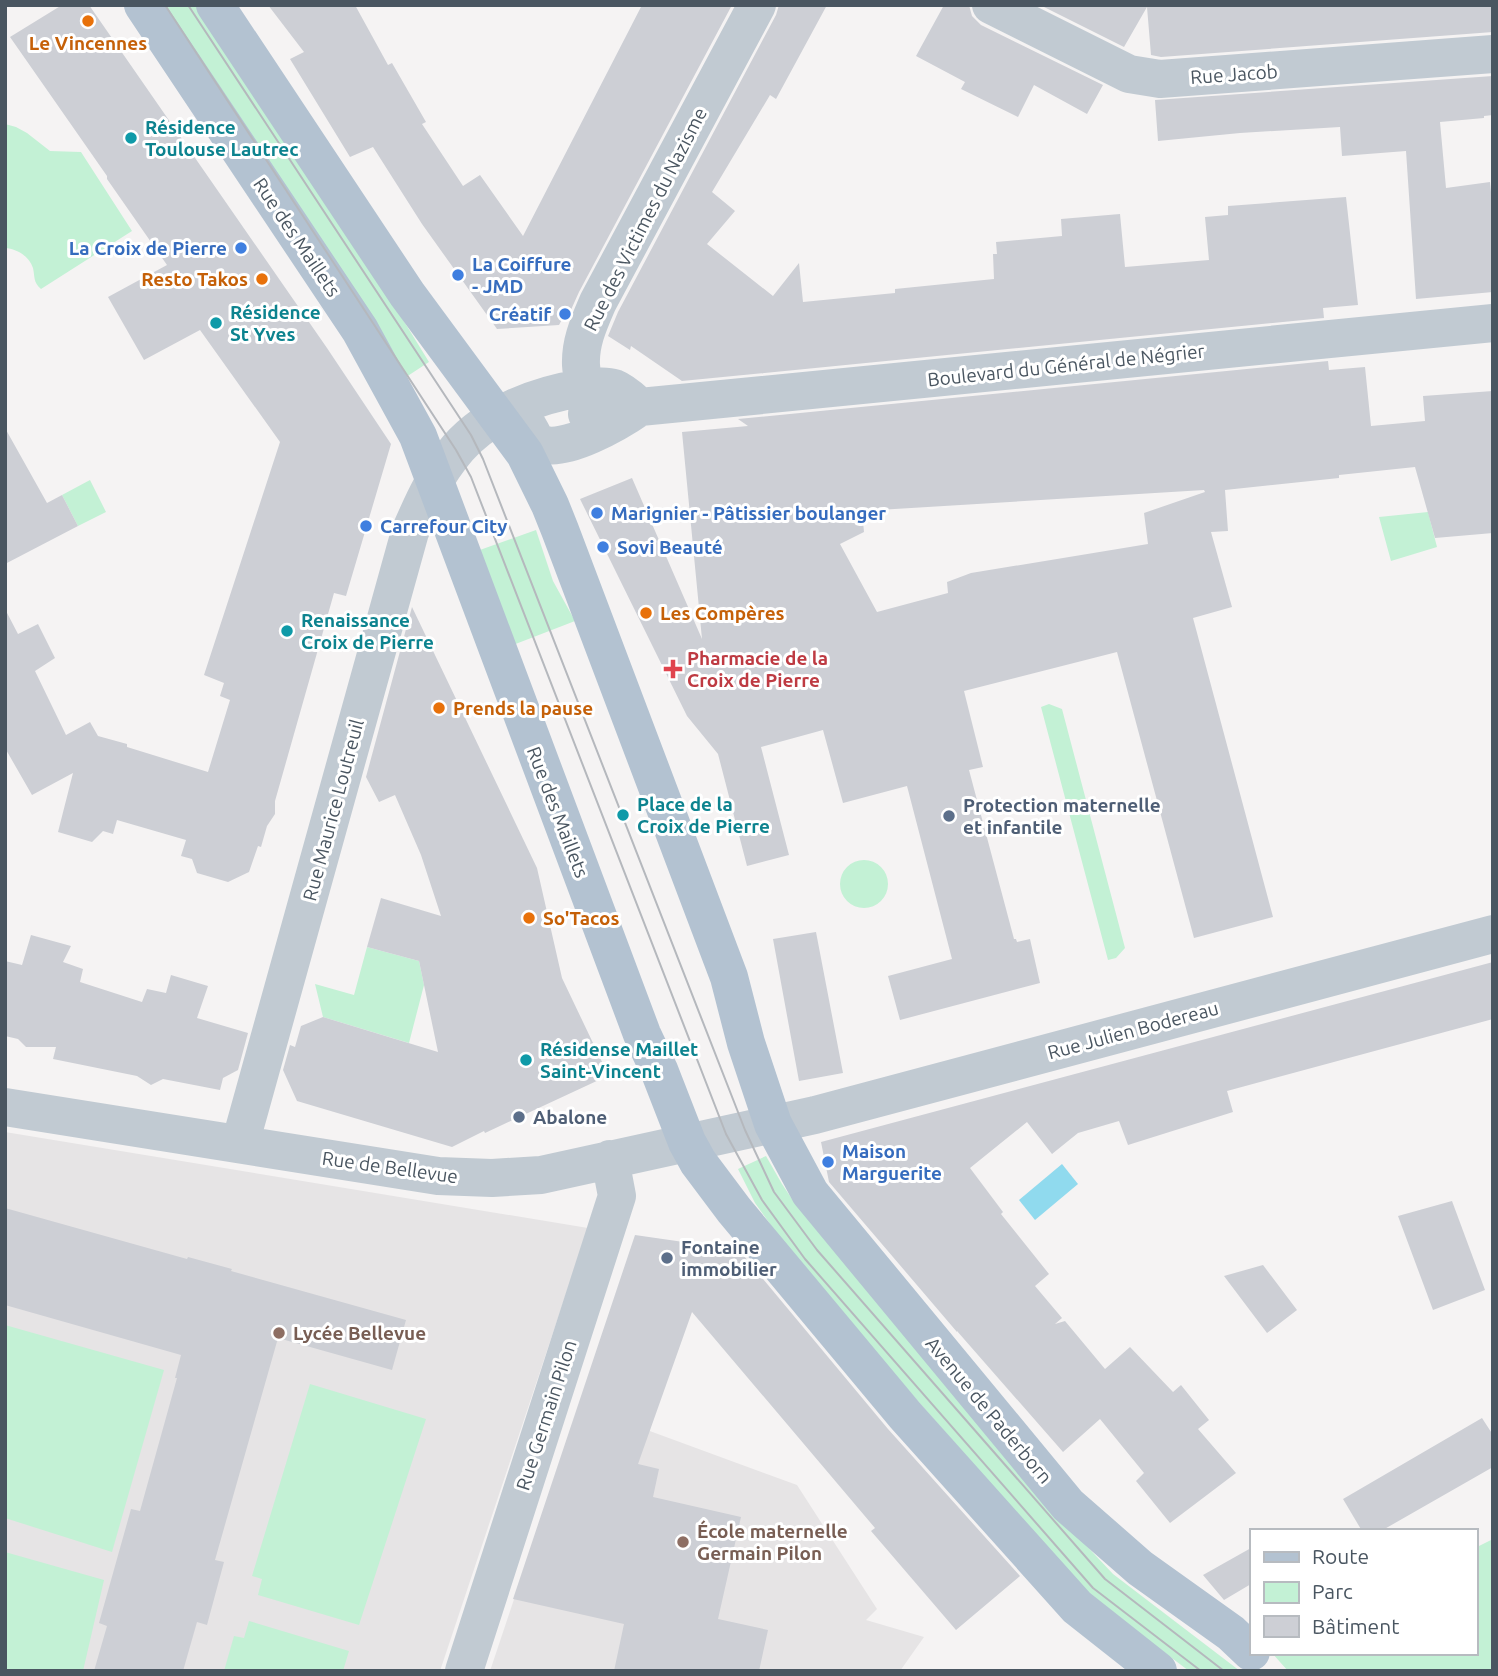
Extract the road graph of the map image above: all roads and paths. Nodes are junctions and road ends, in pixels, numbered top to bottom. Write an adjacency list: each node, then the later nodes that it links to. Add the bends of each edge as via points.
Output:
1 (143, 5): 11 (main road, Rue des Maillets, via 359,330 418,436)
2 (215, 5): 9 (main road, via 407,294)
3 (757, 5): 7 (street, Rue des Victimes du Nazisme, via 598,302 584,334 581,365)
4 (991, 5): 5 (street, Rue Jacob, via 1129,74 1160,79)
5 (1493, 54)
6 (1493, 323): 8 (street, Boulevard du Général de Négrier)
7 (585, 388): 8 (street, via 612,387); 9 (street, via 552,393); 10 (street, Rue des Victimes du Nazisme, via 585,422)
8 (640, 407): 10 (street, Boulevard du Général de Négrier, via 611,426)
9 (498, 416): 10 (street, via 524,422 540,443); 11 (street, via 471,435); 12 (main road, via 525,454)
10 (563, 443): 12 (street, via 536,457)
11 (434, 479): 16 (main road, Rue des Maillets, via 642,1034); 17 (street, Rue Maurice Loutreuil, via 410,532)
12 (543, 491): 15 (main road, via 729,977)
13 (1493, 934): 15 (street, Rue Julien Bodereau)
14 (5, 1107): 17 (street, Rue de Bellevue)
15 (773, 1124): 16 (street, Rue de Bellevue); 19 (main road, Avenue de Paderborn, via 810,1194 1068,1505 1140,1568)
16 (687, 1142): 18 (street, Rue de Bellevue); 22 (main road, via 734,1210 923,1435 1077,1607)
17 (240, 1144): 18 (street, Rue de Bellevue, via 438,1176 541,1175)
18 (610, 1159): 21 (street, Rue Germain Pilon, via 617,1196)
19 (1250, 1650)
20 (1255, 1655): 23 (main road, Avenue de Paderborn)
21 (464, 1671)
22 (1158, 1671)
23 (1271, 1671)

